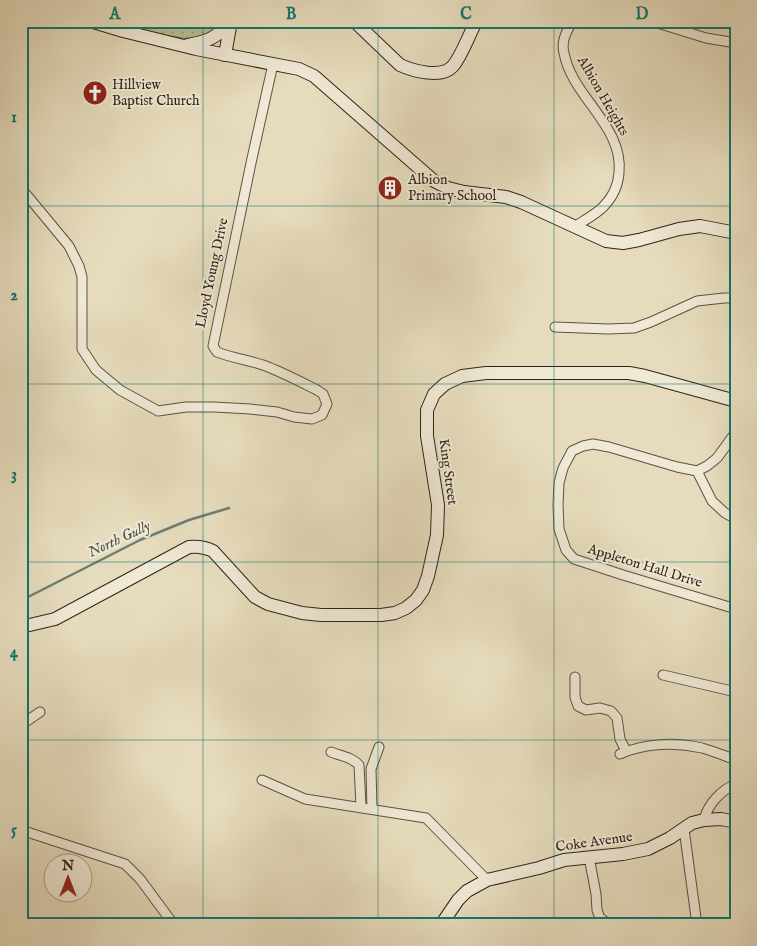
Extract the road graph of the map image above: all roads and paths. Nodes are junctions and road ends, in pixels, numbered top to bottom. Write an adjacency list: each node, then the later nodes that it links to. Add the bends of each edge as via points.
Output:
1 (90, 21): 8 (street)
2 (354, 21): 3 (street, via 400,65 430,73 452,68)
3 (477, 21)
4 (573, 21): 12 (street, Albion Heights, via 564,39 563,52 568,68 611,134 620,165 612,196 601,209)
5 (651, 21): 7 (street, via 706,38)
6 (231, 22): 8 (street, via 212,39); 9 (street)
7 (736, 43)
8 (184, 46): 9 (street)
9 (220, 54): 10 (street)
10 (273, 64): 11 (street, Lloyd Young Drive, via 213,346 217,352 262,365 317,390 327,404 322,415 312,419 277,412 214,407 158,411 120,390 96,370 82,349 82,277 79,266 69,246); 12 (street, via 299,69 314,76 434,181 464,192 506,197)
11 (21, 188)
12 (574, 227): 13 (street, via 606,241 623,243 679,228 700,226)
13 (736, 233)
14 (736, 298): 15 (street, via 697,301 634,328)
15 (555, 327)
16 (736, 401): 21 (street, King Street, via 629,374 486,373 462,376 444,384 434,394 427,410 427,436 438,505 437,535 423,590 406,608 381,616 321,615 284,609 255,597 213,551 197,546 189,547 55,619)
17 (736, 432): 18 (street, via 717,458)
18 (697, 471): 19 (street, via 712,502); 20 (street, Appleton Hall Drive, via 593,444 583,446 572,452 563,468 559,483 559,529 566,550 574,558)
19 (736, 519)
20 (736, 609)
21 (21, 627)
22 (663, 676): 24 (street)
23 (575, 677): 29 (street, via 578,706 586,710 600,708 611,711 617,718 623,753 665,744 702,748)
24 (736, 692)
25 (40, 712): 26 (street)
26 (21, 725)
27 (379, 747): 33 (street, via 371,770)
28 (331, 752): 32 (street, via 354,759 359,764)
29 (736, 760)
30 (262, 780): 32 (street, via 305,799)
31 (736, 784): 34 (street, via 711,804)
32 (361, 807): 33 (street)
33 (372, 809): 39 (street, via 426,818)
34 (704, 820): 35 (street, Coke Avenue); 36 (street, Coke Avenue)
35 (736, 822)
36 (684, 829): 38 (street, Coke Avenue, via 648,849); 43 (street)
37 (21, 830): 40 (street, via 125,864)
38 (589, 857): 39 (street, Coke Avenue, via 564,860); 42 (street, via 597,910 600,918)
39 (487, 880): 41 (street, Coke Avenue, via 458,900)
40 (174, 925)
41 (441, 925)
42 (610, 925)
43 (697, 925)

